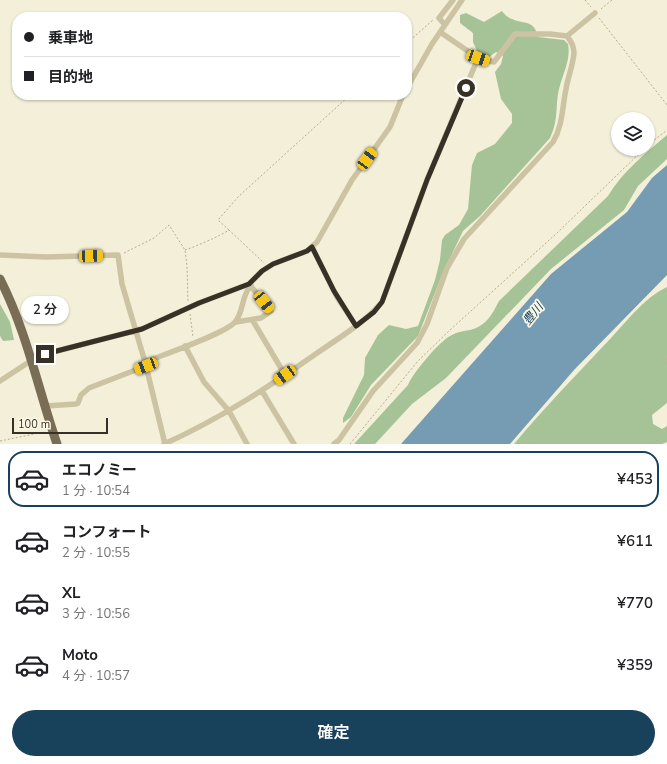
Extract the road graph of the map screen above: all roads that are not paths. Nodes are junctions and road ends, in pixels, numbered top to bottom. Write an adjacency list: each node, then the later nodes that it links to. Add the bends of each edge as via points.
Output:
1 (453, 0): 4 (street, via 439,18)
2 (462, 0): 4 (street)
3 (596, 13): 6 (street)
4 (445, 26): 5 (street)
5 (440, 32): 7 (street); 8 (street)
6 (567, 36): 7 (street, via 515,34 494,62); 30 (street, via 574,53 560,128 553,142 464,239 447,268 427,324 417,343 373,390)
7 (478, 58): 16 (street, via 427,180 382,302)
8 (412, 80)
9 (401, 100): 10 (street, via 390,127 352,180)
10 (312, 247): 13 (street, via 268,268); 16 (street, via 334,291)
11 (0, 255): 17 (street, via 118,255 122,284)
12 (0, 279): 19 (main road, via 13,304)
13 (250, 284): 14 (street, via 271,311); 15 (street); 17 (street)
14 (253, 321): 15 (street); 21 (street)
15 (236, 322): 18 (street, via 222,331)
16 (356, 326): 21 (street)
17 (135, 331): 19 (street, via 45,354); 20 (street)
18 (185, 346): 20 (street); 25 (street, via 204,382)
19 (32, 360): 22 (street); 24 (main road)
20 (145, 364): 24 (street, via 89,388 76,404); 27 (street)
21 (285, 375): 23 (street)
22 (0, 381)
23 (262, 391): 25 (street); 29 (street)
24 (46, 406): 26 (main road)
25 (229, 411): 27 (street); 28 (street)
26 (57, 444)
27 (165, 444)
28 (247, 444)
29 (294, 444)
30 (334, 444)

